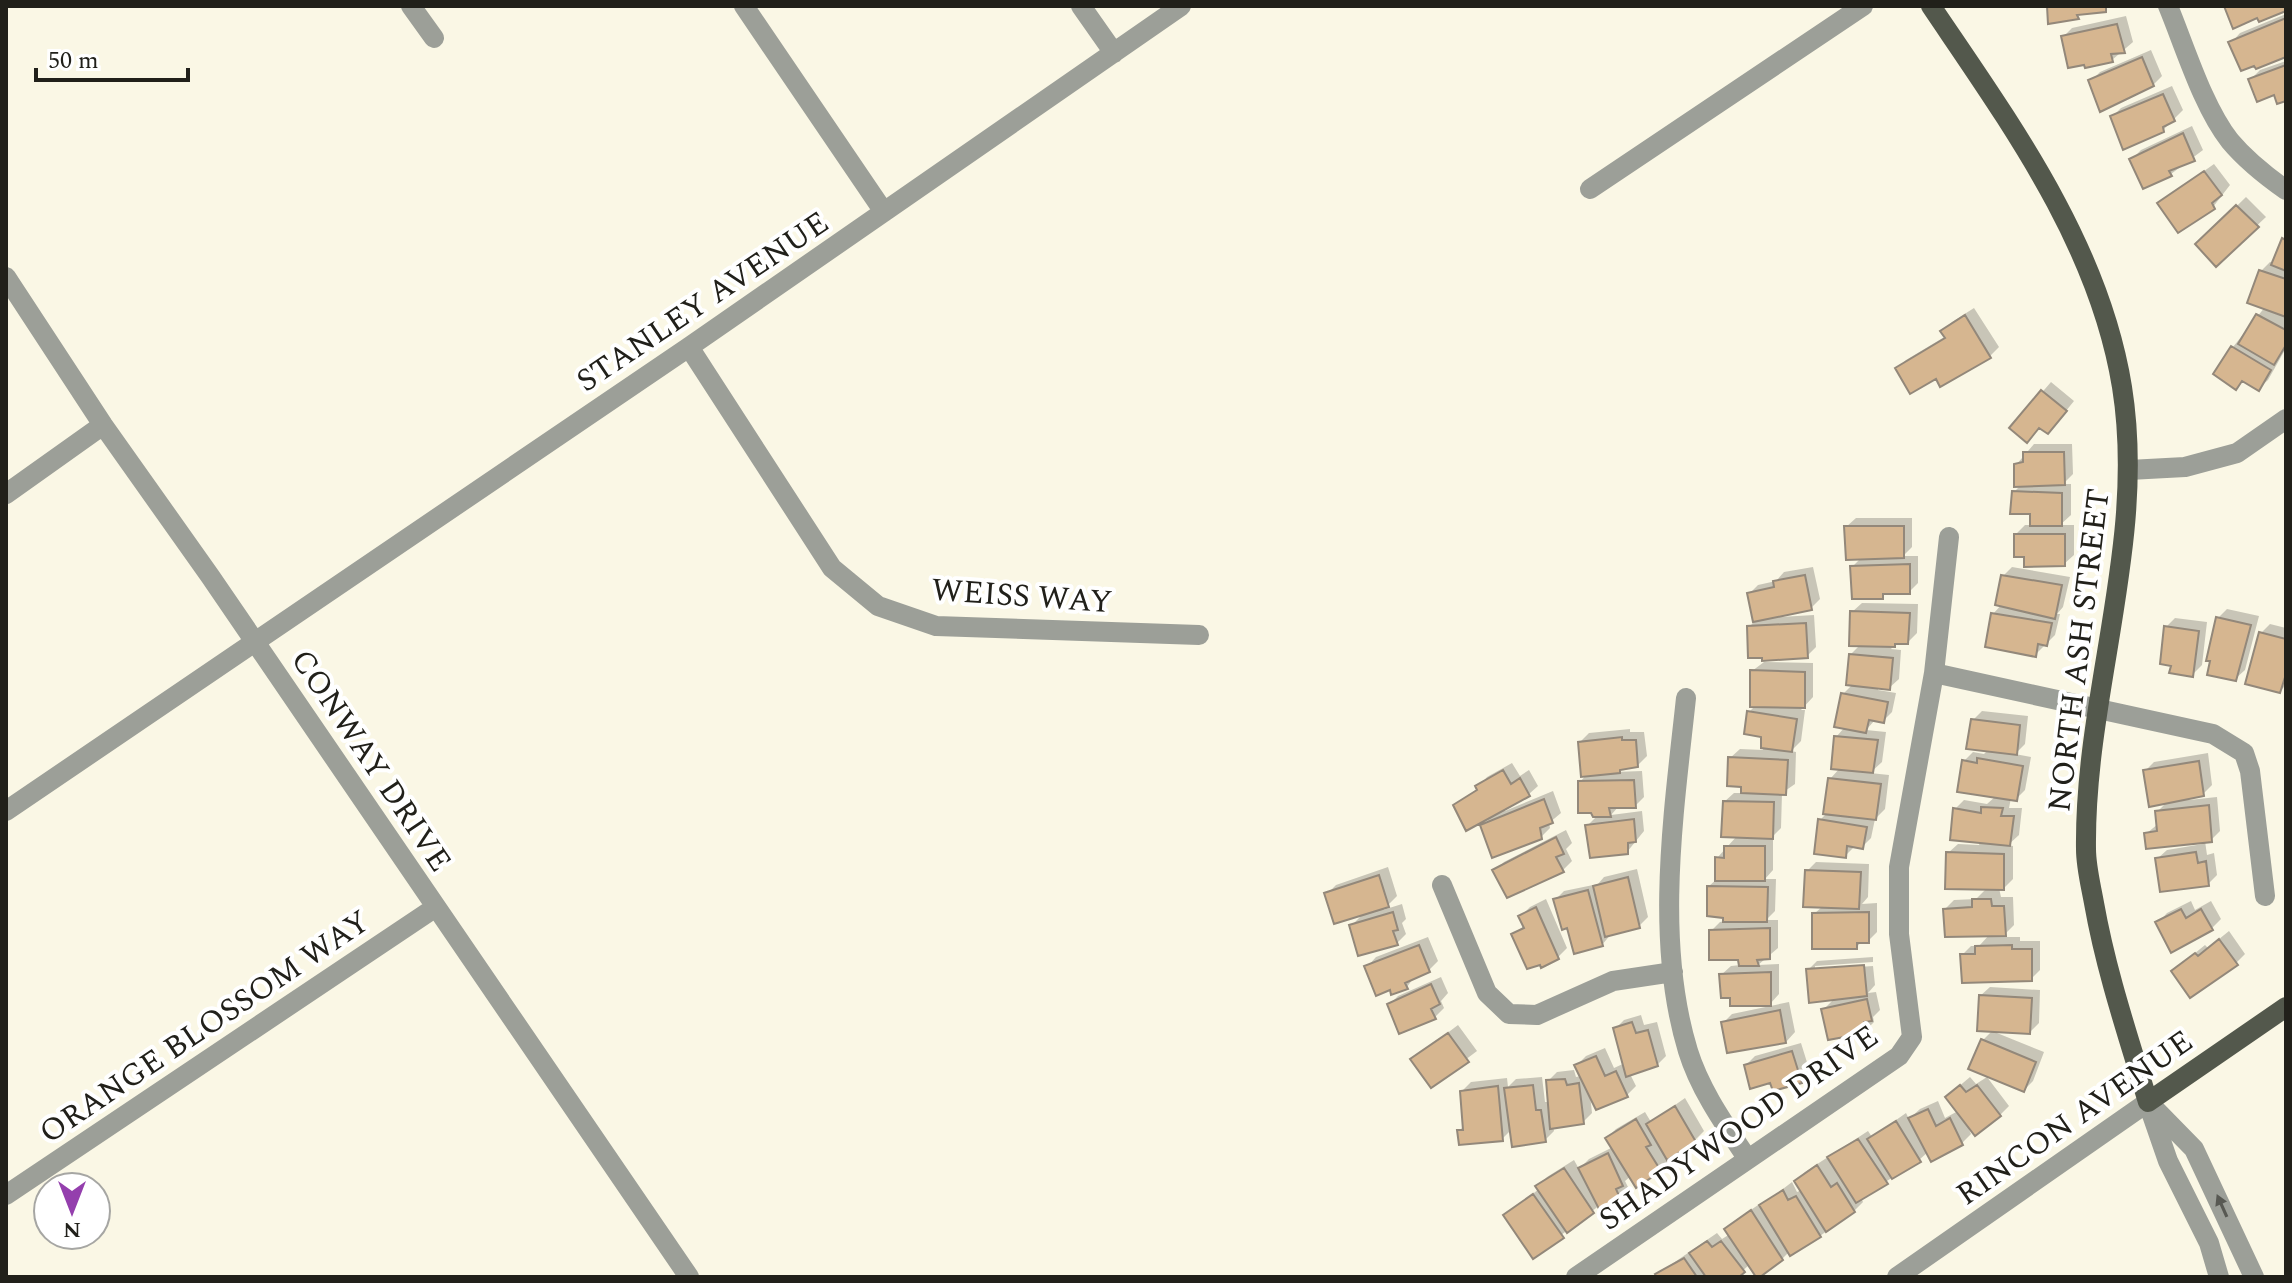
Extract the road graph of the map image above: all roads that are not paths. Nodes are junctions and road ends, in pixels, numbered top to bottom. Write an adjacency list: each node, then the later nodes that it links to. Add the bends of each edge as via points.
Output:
1 (411, 6): 8 (street)
2 (744, 6): 12 (street)
3 (1081, 6): 9 (street)
4 (1181, 6): 9 (street, STANLEY AVENUE)
5 (1863, 6): 10 (street)
6 (1931, 6): 17 (main road, NORTH ASH STREET, via 2038,166 2082,256 2119,373)
7 (2168, 6): 11 (street, via 2213,114 2231,141)
8 (434, 38)
9 (1114, 53): 12 (street, STANLEY AVENUE)
10 (1590, 189)
11 (2286, 190)
12 (884, 212): 14 (street, STANLEY AVENUE)
13 (6, 277): 16 (street, CONWAY DRIVE)
14 (689, 347): 20 (street, WEISS WAY, via 832,568 878,606 936,626); 21 (street, STANLEY AVENUE)
15 (2286, 419): 17 (street, via 2237,453 2185,467)
16 (103, 425): 18 (street); 21 (street, CONWAY DRIVE)
17 (2129, 470): 24 (main road, NORTH ASH STREET, via 2129,503)
18 (6, 494)
19 (1949, 537): 22 (street, SHADYWOOD DRIVE)
20 (1199, 635)
21 (253, 641): 25 (street, STANLEY AVENUE); 28 (street, CONWAY DRIVE)
22 (1934, 673): 24 (street); 32 (street, SHADYWOOD DRIVE, via 1899,867 1899,934 1912,1037 1899,1056)
23 (1686, 698): 29 (street, via 1669,861)
24 (2098, 709): 27 (street, via 2213,734 2244,753); 31 (main road, NORTH ASH STREET, via 2090,751 2085,853 2103,953)
25 (6, 811)
26 (1442, 885): 29 (street, via 1487,993 1509,1014 1537,1015 1613,981)
27 (2265, 896)
28 (436, 907): 33 (street, ORANGE BLOSSOM WAY); 34 (street, CONWAY DRIVE)
29 (1673, 972): 32 (street, via 1689,1054 1717,1113)
30 (2286, 1007): 31 (main road, RINCON AVENUE)
31 (2148, 1102): 36 (street, RINCON AVENUE); 37 (street); 39 (street, one-way to 31, via 2194,1149)
32 (1747, 1158): 35 (street, SHADYWOOD DRIVE)
33 (6, 1195)
34 (689, 1277)
35 (1576, 1277)
36 (1897, 1277)
37 (2219, 1277)
38 (2234, 1277): 39 (street)
39 (2253, 1277)

